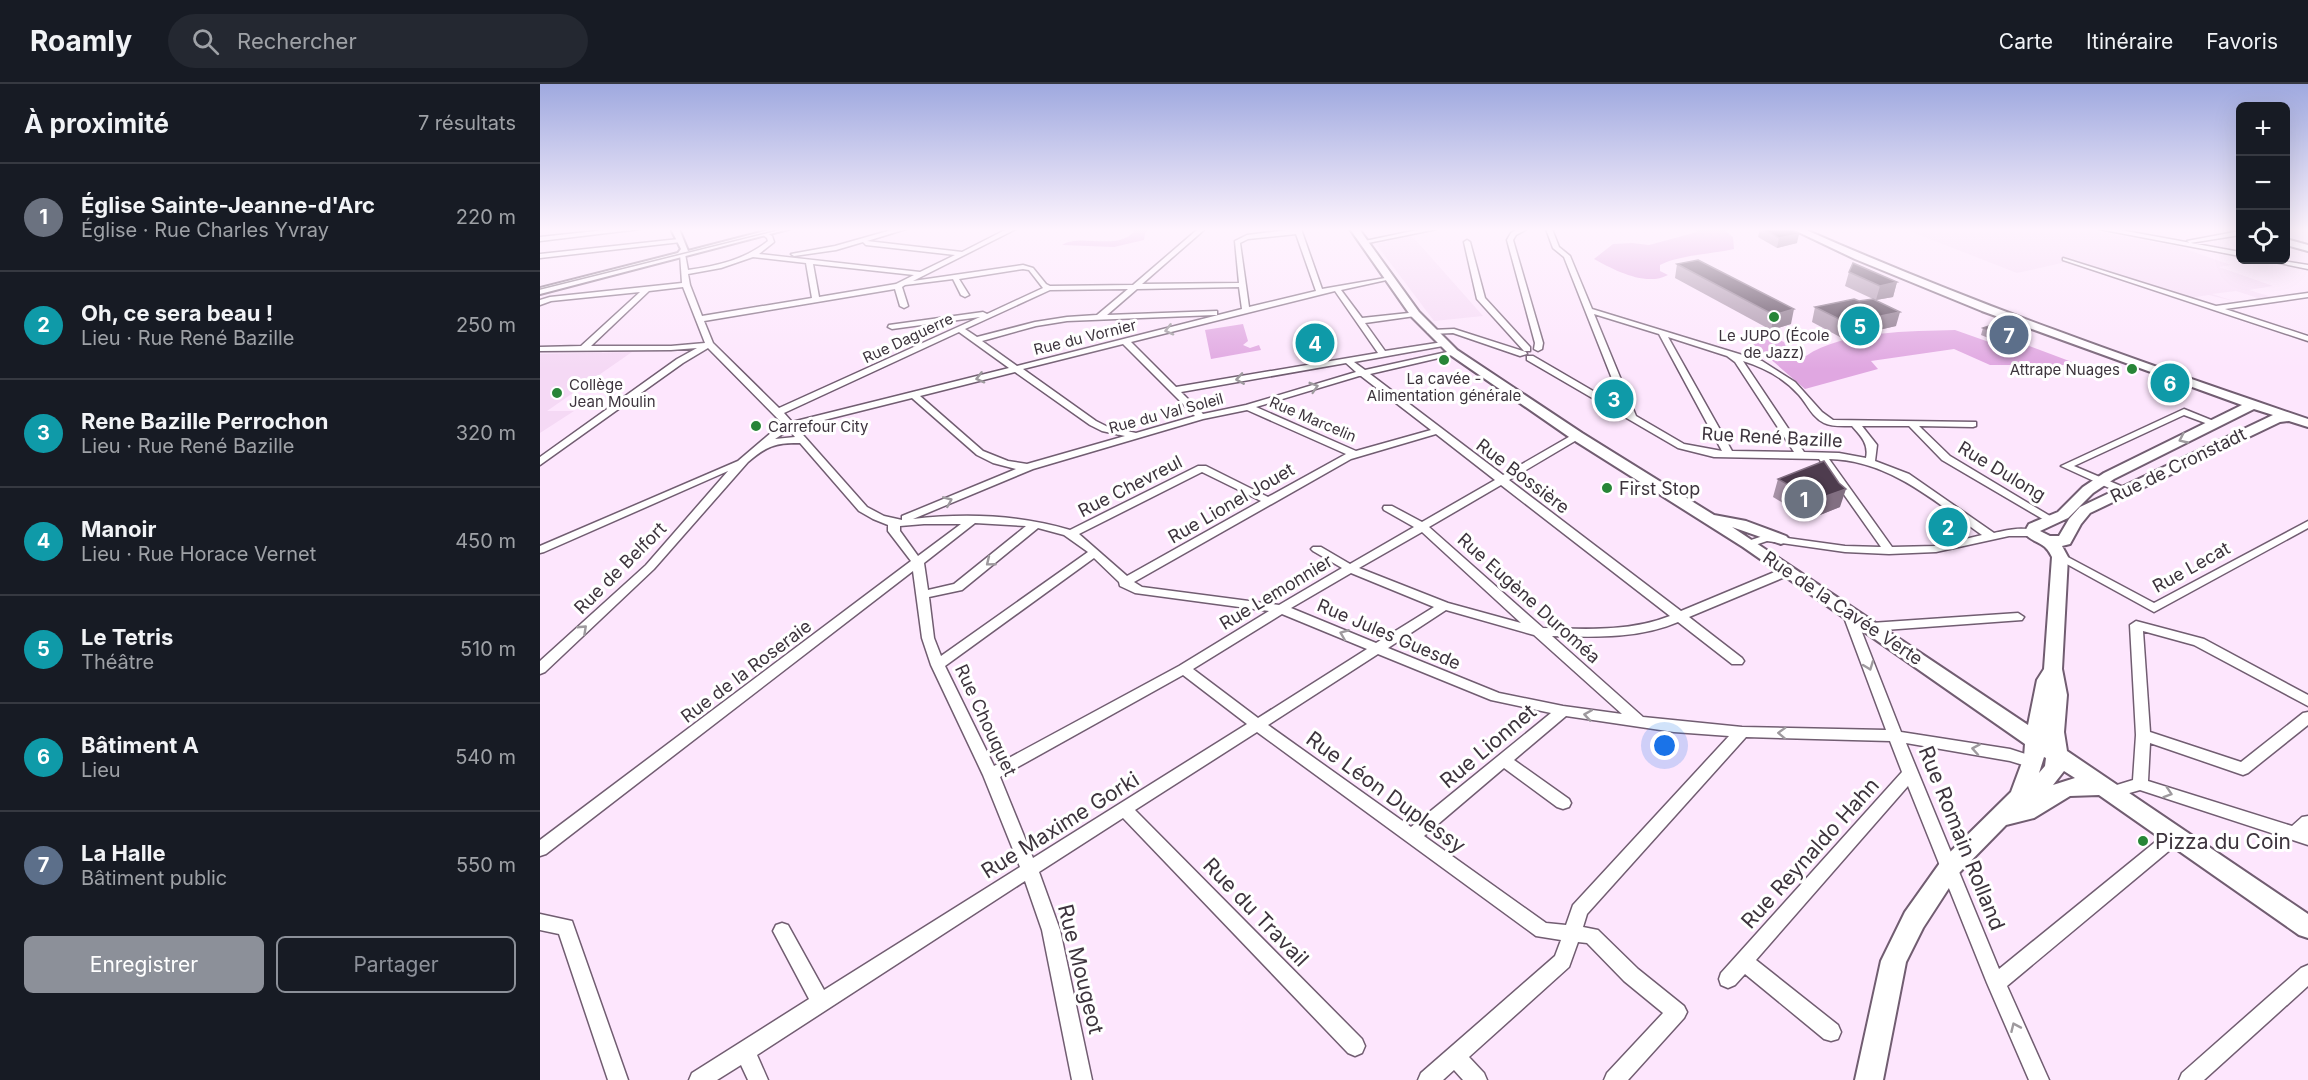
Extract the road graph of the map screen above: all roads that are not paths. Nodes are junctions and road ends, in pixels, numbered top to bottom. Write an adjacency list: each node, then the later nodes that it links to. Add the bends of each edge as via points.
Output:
1 (579, 275): 21 (street)
2 (605, 275): 30 (street)
3 (684, 275): 19 (street)
4 (812, 275): 31 (street)
5 (917, 275): 22 (street)
6 (965, 275): 17 (street)
7 (1036, 275): 24 (street)
8 (1147, 275): 23 (street)
9 (1241, 275): 20 (street)
10 (1312, 275): 27 (street)
11 (1387, 275): 18 (street, Rue de la Cavée Verte)
12 (1475, 275): 56 (street, via 1481,299)
13 (1520, 275): 53 (street)
14 (1575, 275): 35 (street)
15 (1898, 275): 63 (street)
16 (2114, 275): 33 (street)
17 (955, 277): 22 (street); 29 (street)
18 (1389, 278): 25 (street, Rue du Vornier); 37 (street, Rue de la Cavée Verte)
19 (686, 285): 26 (street); 39 (street)
20 (1242, 285): 23 (street); 34 (street)
21 (540, 286)
22 (898, 286): 31 (street); 32 (street)
23 (1134, 286): 24 (street); 40 (street)
24 (1049, 288): 36 (street, Rue Daguerre)
25 (1336, 288): 27 (street, Rue du Vornier); 41 (street)
26 (646, 290): 30 (street); 50 (street)
27 (1320, 292): 34 (street, Rue du Vornier)
28 (2308, 295): 33 (street)
29 (965, 296)
30 (541, 298)
31 (816, 300): 39 (street)
32 (904, 306)
33 (2214, 309): 46 (street)
34 (1246, 310): 38 (street, Rue du Vornier)
35 (1589, 310): 45 (street); 70 (street)
36 (997, 312): 42 (street); 43 (street, Rue Daguerre)
37 (1415, 314): 41 (street); 44 (street, Rue de la Cavée Verte)
38 (1220, 317): 40 (street, via 1214,313); 48 (street, Rue du Vornier, one-way to 48)
39 (700, 318): 49 (street)
40 (1099, 318): 47 (street, via 1051,321)
41 (1359, 321): 55 (street)
42 (892, 327)
43 (960, 329): 47 (street); 67 (street, Rue Daguerre)
44 (1431, 332): 51 (street, Rue de la Cavée Verte); 56 (street, via 1454,331)
45 (1661, 332): 54 (street); 83 (street)
46 (2308, 339)
47 (977, 340): 58 (street)
48 (1125, 341): 58 (street, Rue du Vornier); 61 (street)
49 (709, 344): 50 (street); 67 (street, Rue Jules Guesde); 87 (street)
50 (584, 348): 52 (street)
51 (1448, 348): 55 (street); 60 (street, Rue du Val Soleil); 79 (street, Rue de la Cavée Verte)
52 (540, 349)
53 (1541, 352): 56 (street); 59 (street)
54 (1727, 352): 72 (street, via 1780,375 1826,421); 84 (street, via 1738,360)
55 (1383, 354): 57 (street)
56 (1527, 354): 59 (street, Rue René Bazille)
57 (1348, 361): 60 (street, Rue Bossière); 61 (street, one-way to 61)
58 (1018, 368): 62 (street, Rue du Vornier, one-way to 62); 78 (street, via 1093,423)
59 (1550, 370): 70 (street, Rue René Bazille)
60 (1363, 373): 65 (street, Rue du Val Soleil, one-way to 60); 77 (street, Rue Bossière)
61 (1174, 390): 68 (street)
62 (914, 395): 75 (street, Rue du Vornier); 89 (street, via 991,460)
63 (2232, 397): 64 (street); 66 (street)
64 (2254, 404): 66 (street); 69 (street); 74 (street, Rue de Cronstadt)
65 (1248, 407): 68 (street, Rue du Val Soleil); 82 (street, Rue Marcelin)
66 (2280, 410): 71 (street)
67 (778, 412): 75 (street, Rue Jules Guesde)
68 (1201, 417): 78 (street, Rue du Val Soleil)
69 (2292, 417): 71 (street); 94 (street, Rue de Cronstadt, via 2277,418)
70 (1633, 419): 83 (street, Rue René Bazille, via 1681,446)
71 (2308, 421)
72 (1855, 424): 73 (street); 88 (street, via 1874,449)
73 (1972, 424)
74 (2216, 424): 92 (street, Rue de Cronstadt, one-way to 92); 92 (street, via 2184,412 2066,466)
75 (789, 426): 80 (street, Rue Jules Guesde); 81 (street, Rue de Belfort)
76 (1913, 426): 98 (street, Rue Dulong, via 1946,458)
77 (1436, 431): 82 (street, Rue Marcelin); 91 (street, Rue Bossière)
78 (1136, 435): 89 (street, Rue du Val Soleil)
79 (1577, 436): 91 (street, Rue Lemonnier); 97 (street, Rue de la Cavée Verte)
80 (801, 440): 81 (street, Rue de Belfort, via 783,440); 100 (street, Rue Jules Guesde, via 863,509 875,518)
81 (758, 448): 86 (street, Rue de Belfort)
82 (1354, 454): 95 (street, Rue Lionel Jouet)
83 (1729, 455): 84 (street, Rue René Bazille)
84 (1801, 455): 85 (street, Rue René Bazille)
85 (1821, 455): 88 (street, Rue René Bazille); 113 (street)
86 (744, 460): 90 (street); 93 (street, Rue de Belfort)
87 (540, 462)
88 (1870, 462): 107 (street, Rue René Bazille, via 1905,476)
89 (1029, 467): 100 (street, Rue du Val Soleil, one-way to 89)
90 (706, 479): 93 (street, via 716,480); 111 (street)
91 (1502, 480): 104 (street, Rue Lemonnier); 123 (street, Rue Bossière)
92 (2100, 481): 94 (street); 98 (street, Rue de Cronstadt, via 2069,510)
93 (721, 487): 130 (street, Rue de Belfort, one-way to 93, via 650,567)
94 (2124, 491): 103 (street, Rue de Cronstadt, via 2085,510)
95 (1269, 501): 106 (street, Rue Chevreul, via 1202,468); 118 (street, Rue Lionel Jouet)
96 (1388, 508): 104 (street, Rue Eugène Duroméa)
97 (1707, 518): 108 (street, via 1741,524); 109 (street, Rue de la Cavée Verte)
98 (2052, 518): 103 (street, via 2065,520); 105 (street, Rue de Cronstadt)
99 (973, 520): 100 (street, Rue Jules Guesde); 102 (street, Rue Jules Guesde); 115 (street, Rue de la Roseraie)
100 (894, 523): 115 (street, via 894,531)
101 (2308, 524): 112 (street, Rue Lecat, via 2154,608)
102 (1035, 525): 106 (street, Rue Jules Guesde); 119 (street, one-way to 119, via 958,587)
103 (2071, 526): 112 (street, Rue de Cronstadt)
104 (1423, 527): 116 (street, Rue Lemonnier); 126 (street, Rue Eugène Duroméa)
105 (2032, 532): 107 (street); 112 (street)
106 (1071, 534): 114 (street, Rue Jules Guesde)
107 (1992, 537): 113 (street, via 1936,549)
108 (1781, 539): 109 (street, via 1766,538); 113 (street)
109 (1749, 544): 117 (street, Rue de la Cavée Verte)
110 (1317, 549): 116 (street)
111 (540, 550)
112 (2056, 550): 132 (street)
113 (1889, 551)
114 (1094, 553): 118 (street, Rue Jules Guesde); 129 (street, Rue Chouquet)
115 (918, 563): 119 (street); 157 (street, Rue de la Roseraie)
116 (1351, 569): 120 (street); 121 (street, Rue Lemonnier)
117 (1788, 571): 122 (street, Rue de la Cavée Verte); 123 (street)
118 (1124, 583): 121 (street, Rue Jules Guesde, via 1154,594)
119 (922, 595): 129 (street, via 928,638)
120 (1444, 606): 126 (street); 127 (street, Rue Maxime Gorki)
121 (1281, 609): 127 (street, Rue Jules Guesde, one-way to 121); 131 (street, Rue Lemonnier)
122 (1848, 612): 125 (street, Rue de la Cavée Verte); 140 (street, Rue Romain Rolland, one-way to 140)
123 (1680, 617): 126 (street, via 1635,630); 128 (street, Rue Bossière)
124 (2018, 617): 125 (street)
125 (1870, 627): 141 (street, Rue de la Cavée Verte)
126 (1539, 632): 136 (street, Rue Eugène Duroméa)
127 (1378, 648): 134 (street, Rue Jules Guesde, via 1496,696); 137 (street, Rue Maxime Gorki)
128 (1737, 661)
129 (938, 665): 146 (street, Rue Chouquet)
130 (540, 669)
131 (1184, 669): 137 (street, Rue Léon Duplessy); 146 (street, Rue Lemonnier)
132 (2053, 669): 141 (street, via 2046,680); 142 (street)
133 (2308, 701): 139 (street, via 2199,642 2136,625)
134 (1563, 711): 136 (street, Rue Jules Guesde, one-way to 134); 143 (street, Rue Lionnet)
135 (2308, 717): 139 (street, via 2243,769)
136 (1640, 723): 138 (street, Rue Jules Guesde)
137 (1259, 726): 151 (street, Rue Maxime Gorki); 155 (street, Rue Léon Duplessy)
138 (1743, 732): 140 (street, Rue Jules Guesde, one-way to 138); 163 (street, via 1580,910)
139 (2143, 735): 147 (street)
140 (1896, 736): 144 (street, Rue Jules Guesde, one-way to 140); 145 (street, Rue Romain Rolland)
141 (2036, 739): 142 (street, Rue de la Cavée Verte); 144 (street)
142 (2057, 754): 148 (street, Rue de la Cavée Verte); 149 (street, via 2055,769 2048,779)
143 (1504, 760): 150 (street); 155 (street, Rue Lionnet)
144 (2033, 762): 149 (street)
145 (1910, 773): 158 (street, Rue Romain Rolland); 164 (street, Rue Reynaldo Hahn)
146 (991, 775): 159 (street, Rue Chouquet)
147 (2140, 784): 148 (street); 156 (street, one-way to 156)
148 (2108, 790): 152 (street, via 2073,787 2023,814); 154 (street, Rue de la Cavée Verte)
149 (2020, 796): 152 (street)
150 (1563, 802)
151 (1125, 810): 159 (street, Rue Maxime Gorki); 170 (street, Rue du Travail)
152 (2003, 816): 158 (street)
153 (2308, 822): 156 (street)
154 (2176, 835): 161 (street, Rue de la Cavée Verte); 167 (street)
155 (1412, 836): 163 (street, Rue Léon Duplessy, via 1542,930)
156 (2301, 836)
157 (540, 849)
158 (1950, 867): 167 (street, Rue Romain Rolland); 180 (street, via 1914,920 1894,962)
159 (1030, 870): 168 (street, Rue Maxime Gorki); 176 (street, Rue Mougeot, via 1051,930)
160 (540, 922): 173 (street, via 566,927)
161 (2308, 927)
162 (782, 932): 168 (street)
163 (1570, 935): 172 (street, via 1563,961); 179 (street, Rue Léon Duplessy, via 1592,936 1631,975 1677,1012)
164 (1744, 962): 166 (street, Rue Reynaldo Hahn); 169 (street)
165 (2308, 974): 182 (street)
166 (1728, 979)
167 (1996, 983): 181 (street, Rue Romain Rolland, one-way to 167)
168 (821, 1002): 171 (street, Rue Maxime Gorki)
169 (1831, 1032)
170 (1355, 1046)
171 (745, 1051): 174 (street, Rue Maxime Gorki); 175 (street)
172 (1455, 1057): 177 (street); 178 (street)
173 (618, 1080)
174 (699, 1080)
175 (758, 1080)
176 (1082, 1080)
177 (1428, 1080)
178 (1477, 1080)
179 (1614, 1080)
180 (1869, 1080)
181 (2039, 1080)
182 (2189, 1080)

